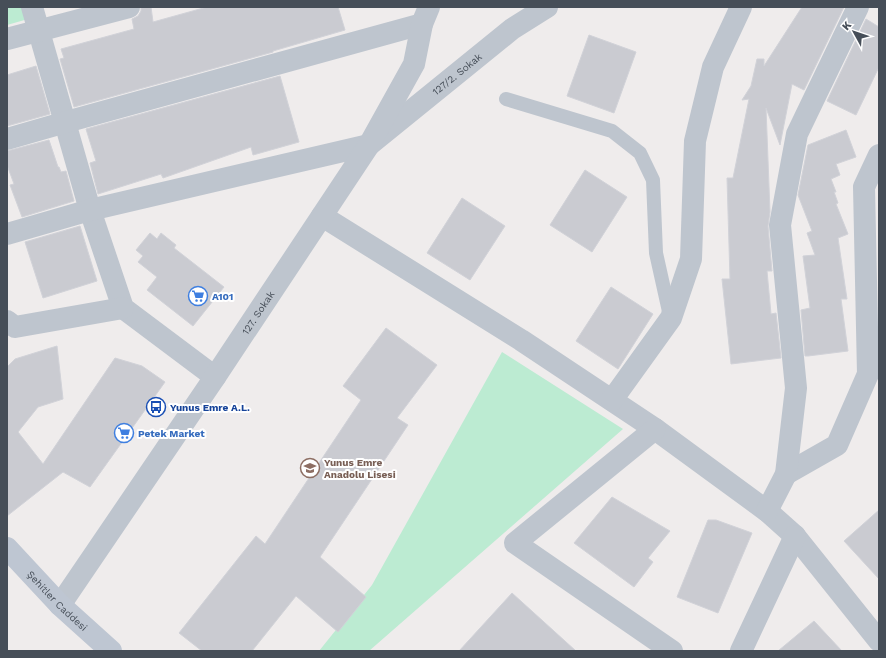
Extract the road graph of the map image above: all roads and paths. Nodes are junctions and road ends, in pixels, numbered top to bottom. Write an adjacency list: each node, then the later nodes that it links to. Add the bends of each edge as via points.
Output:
1 (32, 7): 7 (street)
2 (129, 7): 7 (street)
3 (547, 7): 12 (street, 127/2. Sokak, via 512,29)
4 (741, 7): 18 (street, via 713,67 695,141 691,259)
5 (858, 7): 24 (street, via 797,134 780,225 796,388)
6 (425, 16): 10 (street); 12 (street, 127. Sokak, via 414,64)
7 (39, 30): 8 (street); 10 (street)
8 (7, 39)
9 (506, 99): 18 (lane, via 612,131 640,153 653,180 656,253)
10 (66, 122): 11 (street); 14 (street)
11 (7, 139)
12 (370, 145): 14 (street); 15 (street, 127. Sokak)
13 (879, 155): 20 (street, via 864,187)
14 (90, 210): 16 (street); 17 (street)
15 (322, 216): 21 (street, 127. Sokak); 22 (street)
16 (7, 234)
17 (123, 308): 19 (street, via 15,327); 21 (street)
18 (671, 318): 22 (street)
19 (7, 322)
20 (874, 373): 24 (street, via 837,445)
21 (215, 377): 28 (street, 127. Sokak)
22 (612, 400): 23 (street)
23 (655, 429): 25 (street); 31 (street, via 515,543)
24 (786, 474): 25 (street)
25 (767, 512): 26 (street)
26 (795, 536): 29 (street); 32 (street)
27 (7, 548): 28 (street, Şehitler Caddesi)
28 (60, 605): 30 (street, Şehitler Caddesi)
29 (879, 641)
30 (111, 651)
31 (672, 651)
32 (741, 651)

